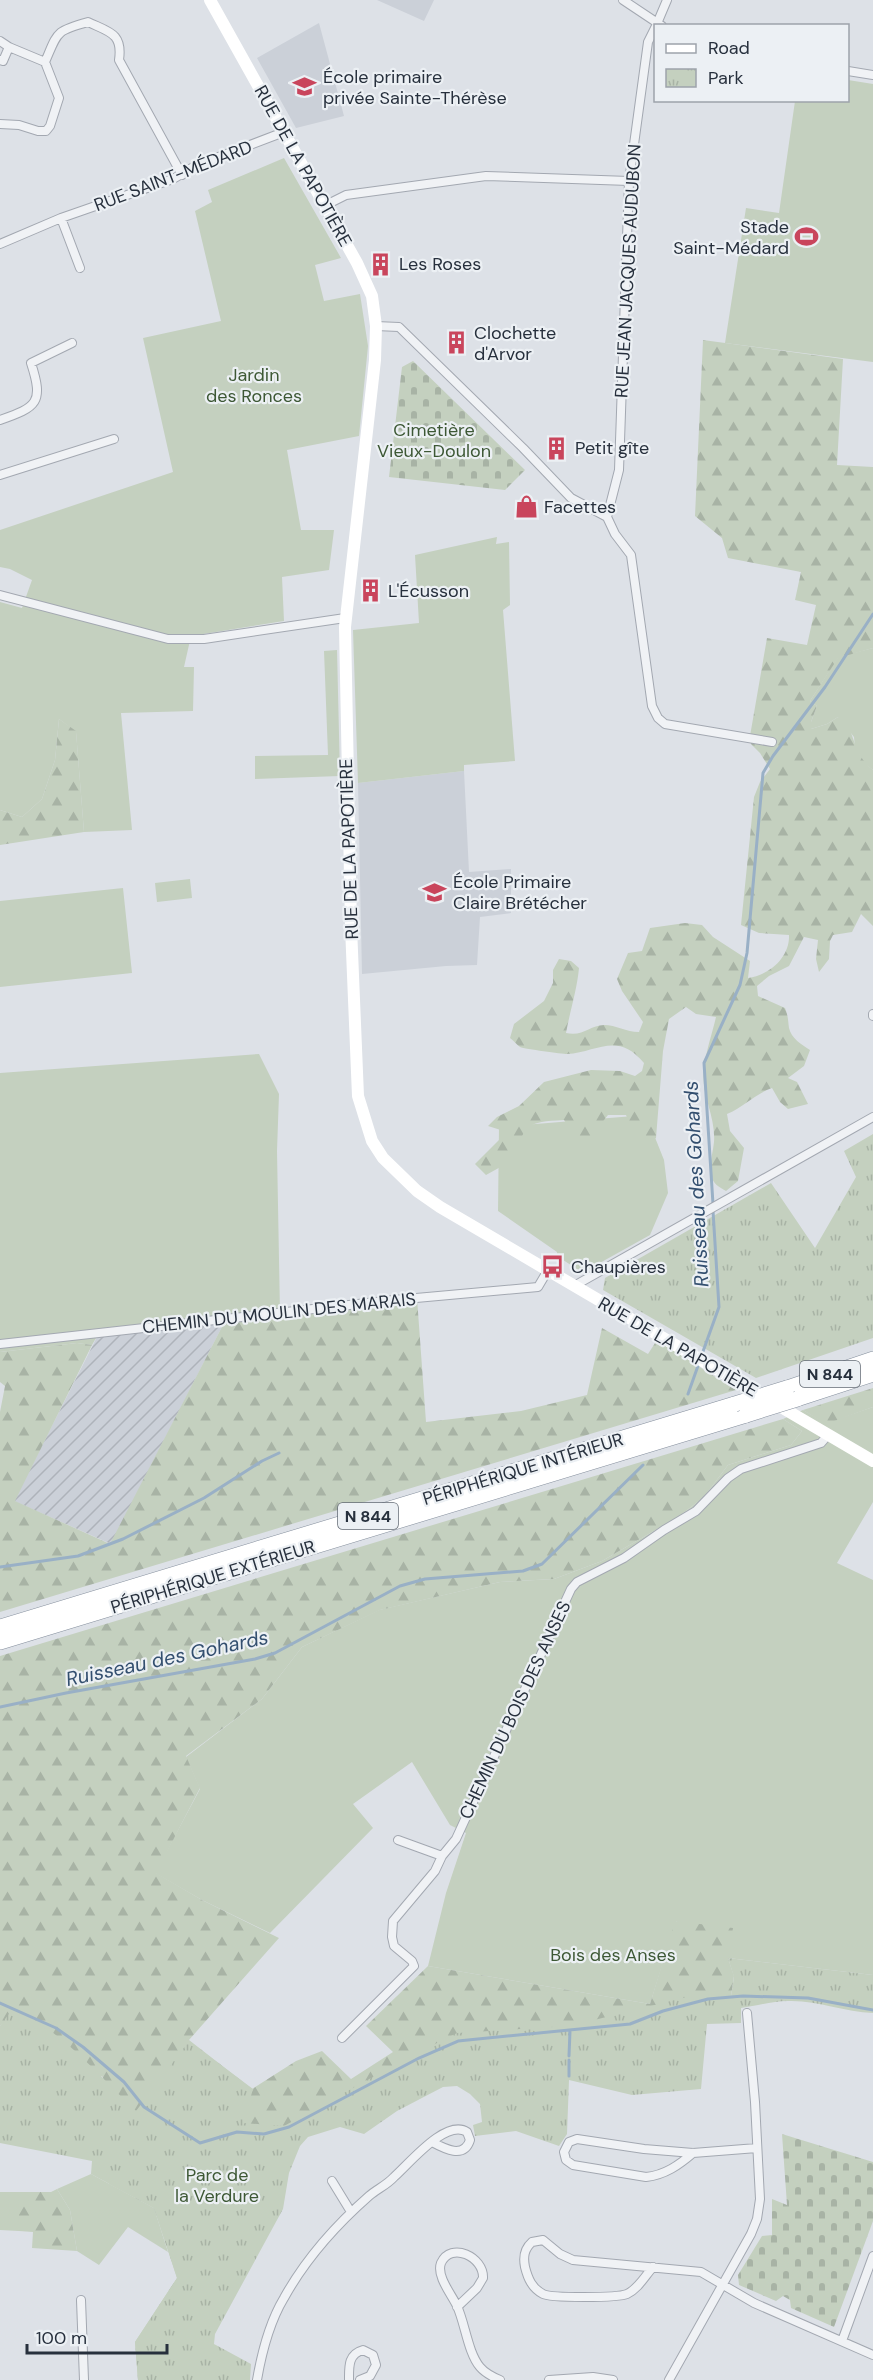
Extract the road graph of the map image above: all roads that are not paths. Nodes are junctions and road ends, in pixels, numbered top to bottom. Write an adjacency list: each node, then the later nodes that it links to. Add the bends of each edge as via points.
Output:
1 (210, 0): 14 (street, RUE DE LA PAPOTIÈRE)
2 (623, 0): 4 (street)
3 (668, 0): 5 (street, RUE JEAN JACQUES AUDUBON)
4 (657, 24)
5 (658, 24)
6 (654, 32): 16 (street, RUE JEAN JACQUES AUDUBON, via 648,42)
7 (0, 41): 8 (street)
8 (9, 47): 9 (street, via 3,62); 10 (street)
9 (0, 60)
10 (45, 63): 13 (street, via 59,98 50,126 43,132); 15 (street, via 63,29 88,22 115,35 121,47 119,60)
11 (849, 71): 12 (street)
12 (873, 75)
13 (0, 124)
14 (284, 132): 15 (street, RUE SAINT-MÉDARD, via 195,166); 17 (street, RUE DE LA PAPOTIÈRE)
15 (182, 175): 18 (street, RUE SAINT-MÉDARD)
16 (629, 181): 17 (street, via 486,176 346,195); 26 (street, RUE JEAN JACQUES AUDUBON, via 619,470)
17 (326, 205): 21 (street, RUE DE LA PAPOTIÈRE, via 372,296)
18 (61, 218): 19 (street, RUE SAINT-MÉDARD); 20 (street)
19 (0, 244)
20 (80, 268)
21 (376, 326): 26 (street, via 399,327 571,498); 28 (street, RUE DE LA PAPOTIÈRE)
22 (72, 343): 23 (street, via 31,363 38,384 35,401 27,410)
23 (0, 420)
24 (114, 439): 25 (street)
25 (0, 476)
26 (608, 517): 29 (street, via 631,555 652,706 658,718 665,724 684,728)
27 (0, 595): 28 (street, via 168,639 204,639)
28 (345, 618): 31 (street, RUE DE LA PAPOTIÈRE, via 351,927 358,1096 364,1118 383,1158 417,1191)
29 (772, 742)
30 (873, 1116): 32 (street)
31 (548, 1270): 32 (street, RUE DE LA PAPOTIÈRE); 33 (street, CHEMIN DU MOULIN DES MARAIS, via 538,1287)
32 (574, 1286): 38 (street, RUE DE LA PAPOTIÈRE)
33 (0, 1344)
34 (873, 1359): 36 (highway, PÉRIPHÉRIQUE INTÉRIEUR / N 844)
35 (873, 1374): 36 (highway, N 844)
36 (792, 1394): 37 (highway, PÉRIPHÉRIQUE INTÉRIEUR / N 844, bridge)
37 (741, 1410): 40 (highway, PÉRIPHÉRIQUE INTÉRIEUR / N 844); 41 (highway, PÉRIPHÉRIQUE EXTÉRIEUR / N 844)
38 (828, 1435): 39 (street, RUE DE LA PAPOTIÈRE); 43 (street, CHEMIN DU BOIS DES ANSES, via 821,1443 741,1469 696,1511 624,1558 577,1582 562,1605 456,1839)
39 (873, 1461)
40 (0, 1627)
41 (0, 1642)
42 (398, 1840): 43 (street)
43 (442, 1856): 45 (street, CHEMIN DU BOIS DES ANSES, via 435,1871 393,1921 394,1946 414,1966)
44 (747, 2013): 47 (street)
45 (342, 2038)
46 (432, 2142): 50 (street)
47 (757, 2148): 48 (street); 53 (street, via 757,2219)
48 (693, 2153): 48 (street, via 675,2167 646,2176 573,2165 564,2152 569,2142 577,2139)
49 (332, 2181): 50 (street)
50 (351, 2212): 59 (street, via 305,2266 284,2298 270,2325)
51 (873, 2256): 56 (street)
52 (652, 2267): 52 (street, via 627,2294 548,2296 528,2279 524,2257 532,2242 543,2240 573,2260); 53 (street, via 701,2272)
53 (722, 2284): 56 (street, via 754,2303); 65 (street)
54 (81, 2300): 58 (street)
55 (457, 2307): 55 (street, via 483,2278 480,2264 461,2253 447,2256 440,2267); 62 (street, via 476,2360 486,2373)
56 (842, 2341): 57 (street)
57 (873, 2355)
58 (84, 2380)
59 (257, 2380)
60 (349, 2380): 61 (street, via 350,2360 363,2350 373,2355 376,2365 370,2376)
61 (360, 2380)
62 (500, 2380)
63 (549, 2380): 64 (street)
64 (614, 2380)
65 (669, 2380)

